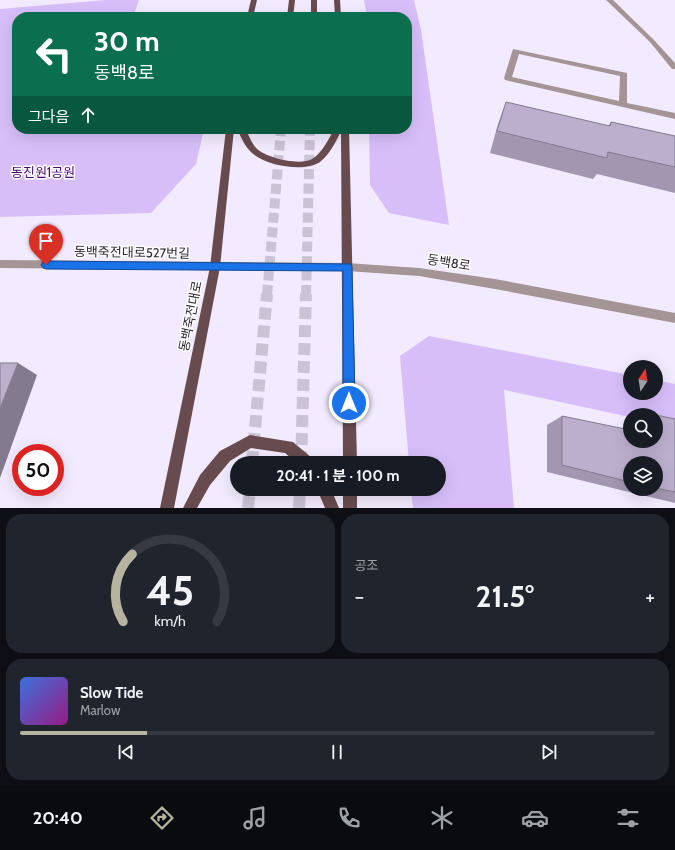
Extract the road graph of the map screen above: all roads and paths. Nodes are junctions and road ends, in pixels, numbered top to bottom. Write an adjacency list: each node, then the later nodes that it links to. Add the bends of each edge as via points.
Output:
1 (254, 0): 6 (main road)
2 (292, 0): 7 (main road)
3 (314, 0): 8 (main road)
4 (337, 0): 9 (main road)
5 (607, 0): 10 (street)
6 (251, 12)
7 (291, 12)
8 (314, 12)
9 (338, 12)
10 (674, 64)
11 (623, 104): 11 (street, via 508,78 516,51 624,74); 12 (street)
12 (675, 116)
13 (229, 134): 18 (main road, 동백죽전대로)
14 (244, 134): 15 (main road, via 255,152 276,162 302,164 315,161)
15 (336, 134)
16 (345, 134): 19 (main road)
17 (0, 264): 18 (street, 동백죽전대로527번길)
18 (215, 267): 19 (street, 동백8로); 25 (main road, 동백죽전대로)
19 (348, 267): 20 (street, 동백8로, via 419,272 503,285); 22 (main road)
20 (675, 318)
21 (299, 456): 26 (main road, via 288,447 250,441 225,456 205,480)
22 (350, 456)
23 (327, 496): 27 (main road)
24 (350, 496): 28 (main road)
25 (167, 508)
26 (190, 508)
27 (332, 508)
28 (350, 508)

